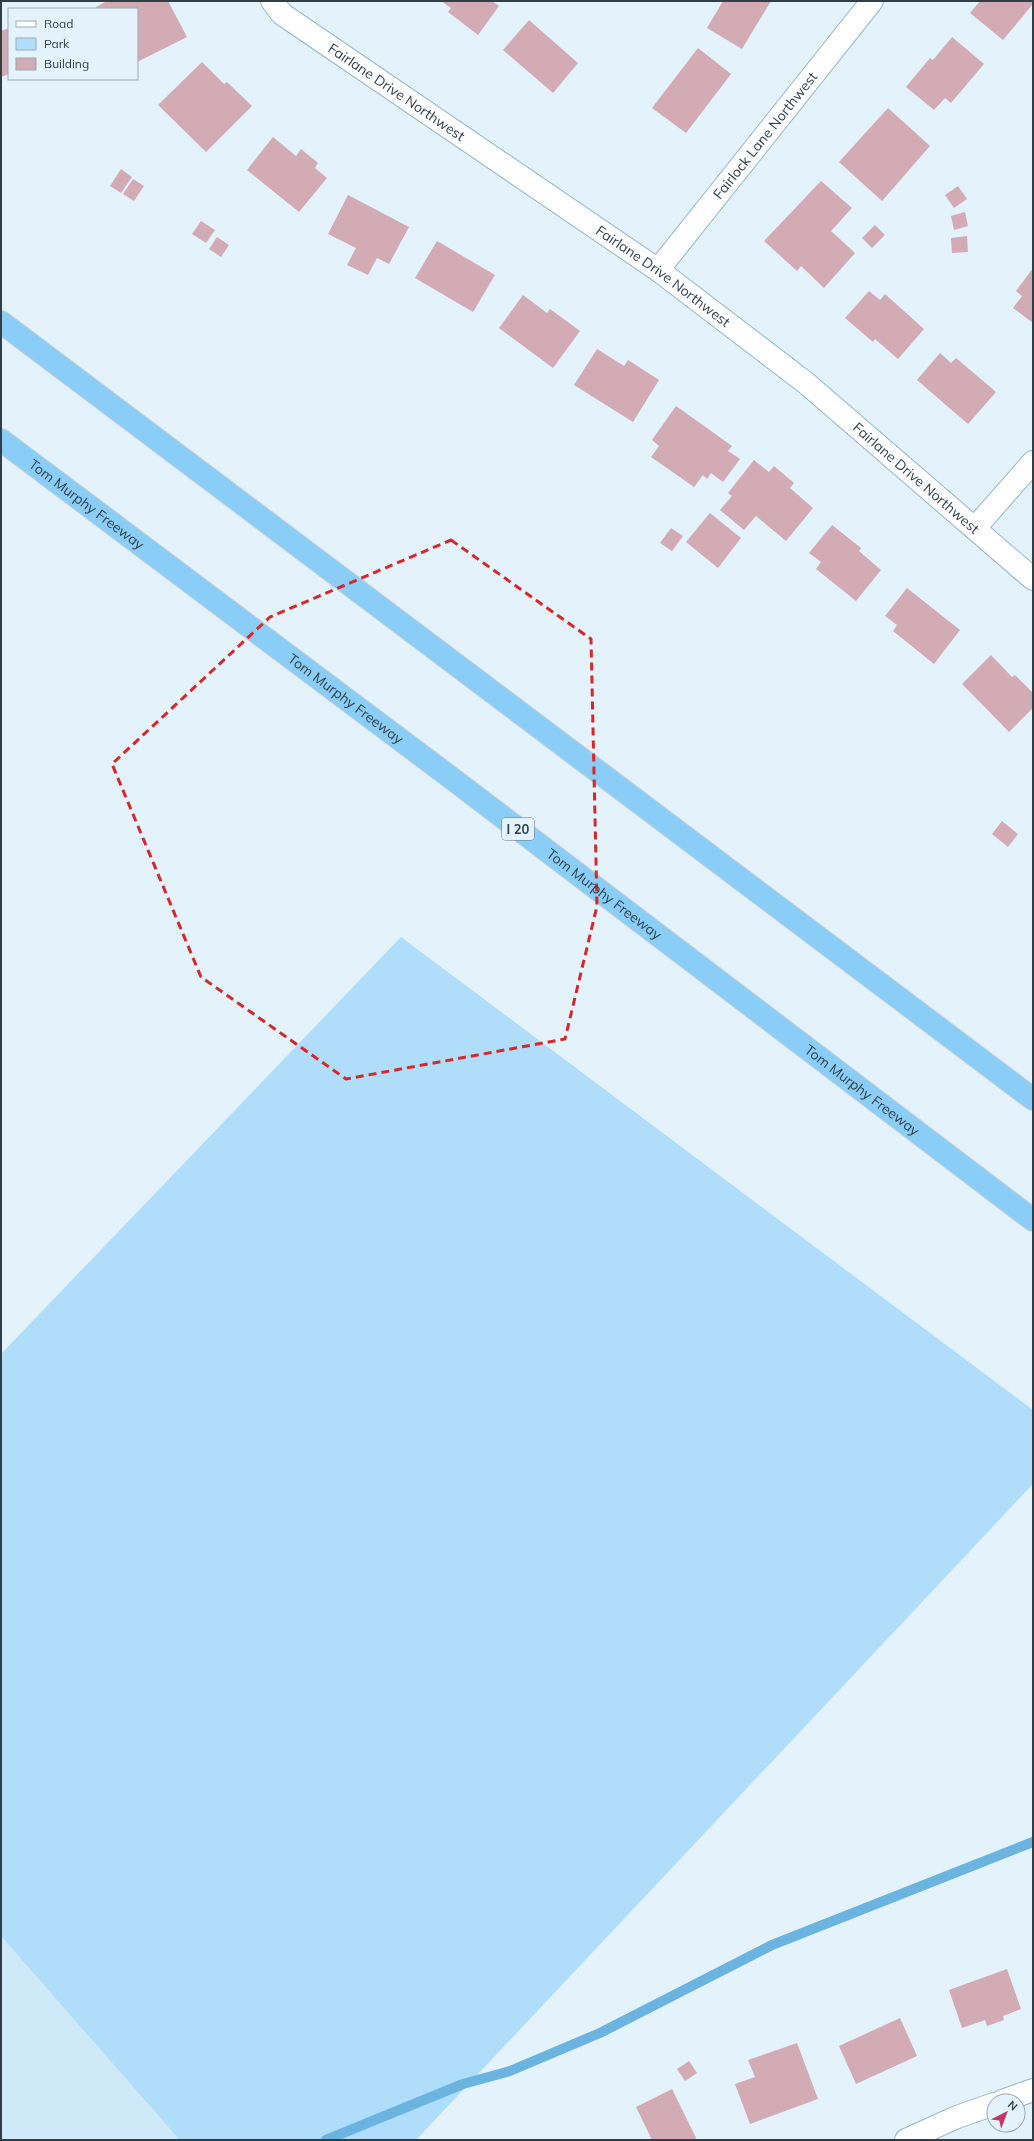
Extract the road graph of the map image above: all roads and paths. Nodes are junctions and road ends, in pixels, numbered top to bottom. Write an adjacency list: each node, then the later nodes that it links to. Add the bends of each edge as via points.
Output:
1 (272, 1): 3 (street, Fairlane Drive Northwest, via 282,14)
2 (872, 1): 3 (street, Fairlock Lane Northwest)
3 (658, 270): 7 (street, Fairlane Drive Northwest, via 806,383)
4 (1, 322): 9 (highway)
5 (1, 440): 10 (highway, Tom Murphy Freeway / I 20, via 453,779)
6 (1033, 462): 7 (street)
7 (975, 528): 8 (street, Fairlane Drive Northwest)
8 (1033, 579)
9 (1033, 1099)
10 (1033, 1220)
11 (986, 2107): 12 (street)
12 (906, 2140)

